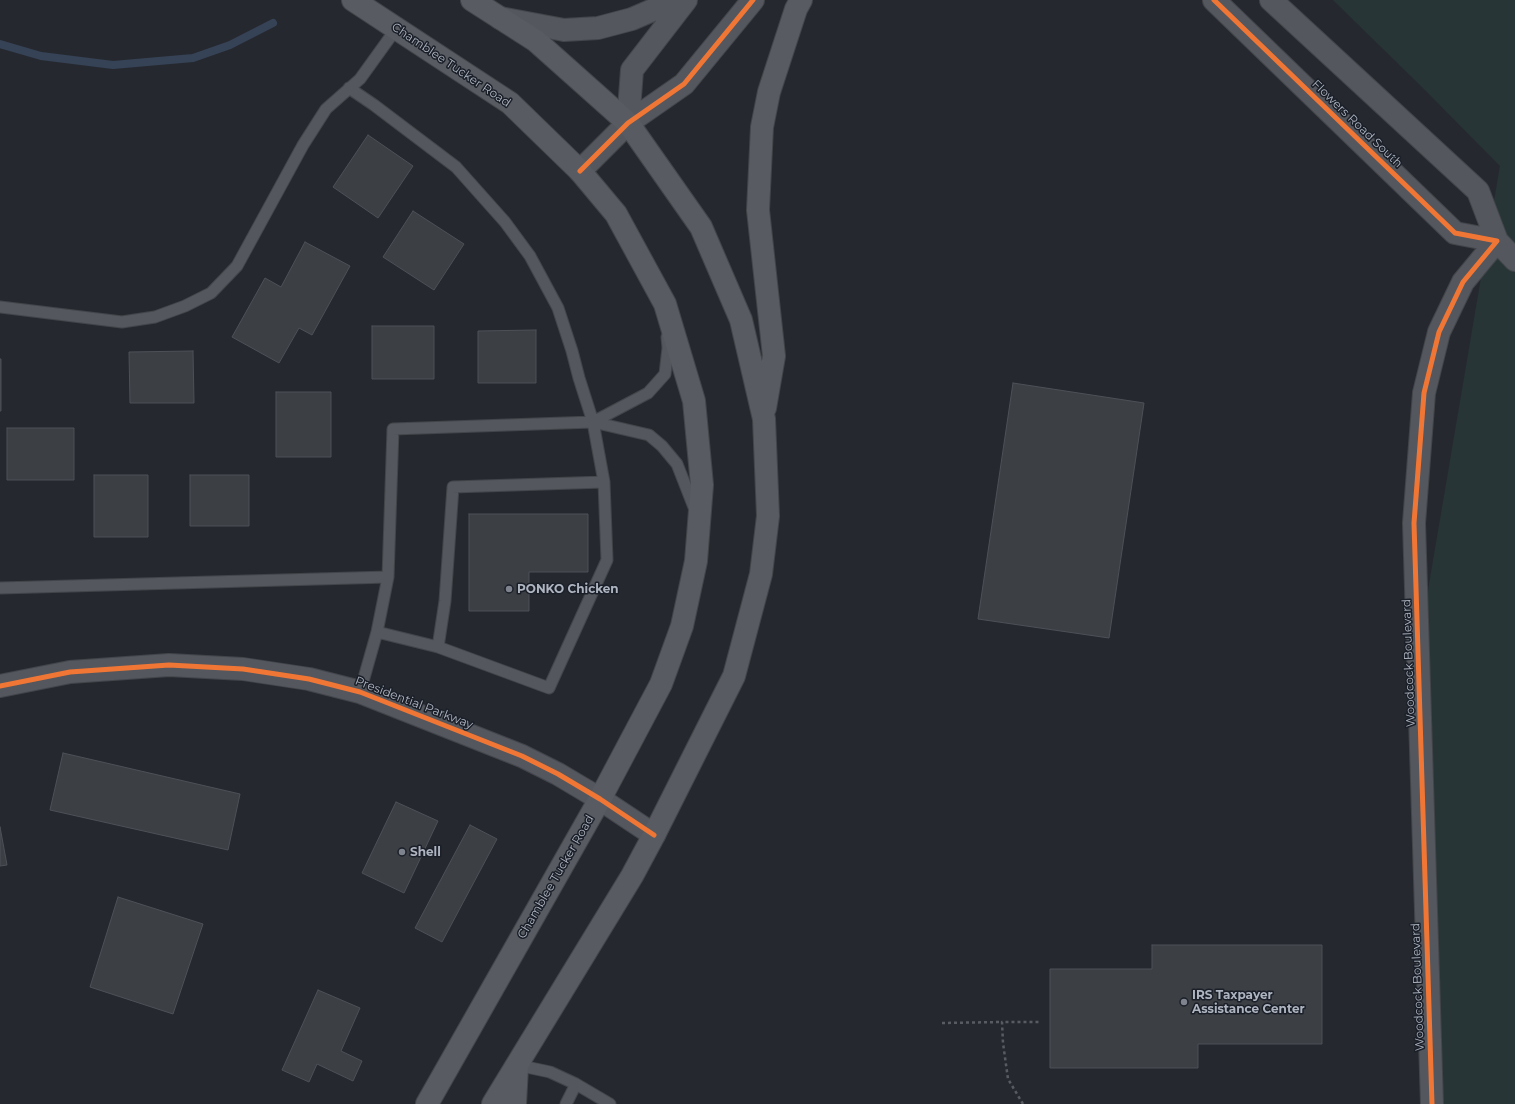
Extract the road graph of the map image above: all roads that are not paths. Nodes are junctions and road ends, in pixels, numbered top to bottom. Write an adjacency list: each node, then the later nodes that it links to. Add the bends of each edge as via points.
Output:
1 (353, 0): 10 (main road, Chamblee Tucker Road)
2 (472, 0): 9 (main road)
3 (676, 0): 9 (street, via 632,19 598,28 564,30)
4 (686, 0): 12 (street, via 632,70)
5 (753, 0): 12 (street, via 684,84)
6 (801, 0): 18 (main road, via 769,92 762,127 758,210 774,356)
7 (1214, 0): 14 (street, Flowers Road South, via 1455,233)
8 (1271, 0): 14 (street, via 1478,191)
9 (500, 18): 12 (main road, via 536,41)
10 (396, 29): 11 (lane, via 360,79); 13 (main road, Chamblee Tucker Road, via 510,103)
11 (349, 88): 17 (lane, via 326,109 303,145 237,266 211,293 155,317 122,322); 19 (lane, via 456,167 526,250 558,308)
12 (628, 123): 13 (street); 18 (main road, via 701,227 742,320)
13 (580, 171): 16 (main road, Chamblee Tucker Road, via 616,214)
14 (1497, 241): 15 (street); 37 (street, Woodcock Boulevard, via 1463,282 1439,332 1424,393 1414,523)
15 (1515, 260)
16 (666, 304): 19 (lane, via 668,348 665,374 648,393); 21 (main road, Chamblee Tucker Road, via 694,401 702,485)
17 (0, 307)
18 (764, 419): 29 (main road, via 768,516 758,587 734,676)
19 (593, 422): 20 (lane); 21 (lane, via 649,435 662,446 676,464); 22 (lane, via 393,429)
20 (604, 482): 25 (lane, via 453,487 445,601); 25 (lane, via 606,560 549,688)
21 (699, 520): 28 (main road, Chamblee Tucker Road, via 696,561 682,626 661,684)
22 (388, 577): 23 (lane); 24 (lane)
23 (0, 588)
24 (377, 632): 25 (lane); 27 (lane)
25 (438, 647)
26 (0, 686): 27 (street, Presidential Parkway, via 70,672 169,665 251,670 310,679)
27 (360, 692): 28 (street, Presidential Parkway, via 522,756)
28 (600, 799): 29 (street, Presidential Parkway); 32 (main road, Chamblee Tucker Road)
29 (654, 835): 30 (main road, via 632,876)
30 (517, 1065): 31 (lane, via 550,1072); 33 (main road); 34 (main road)
31 (576, 1084): 35 (lane); 36 (lane)
32 (427, 1104)
33 (493, 1104)
34 (515, 1104)
35 (566, 1104)
36 (610, 1104)
37 (1432, 1104)

